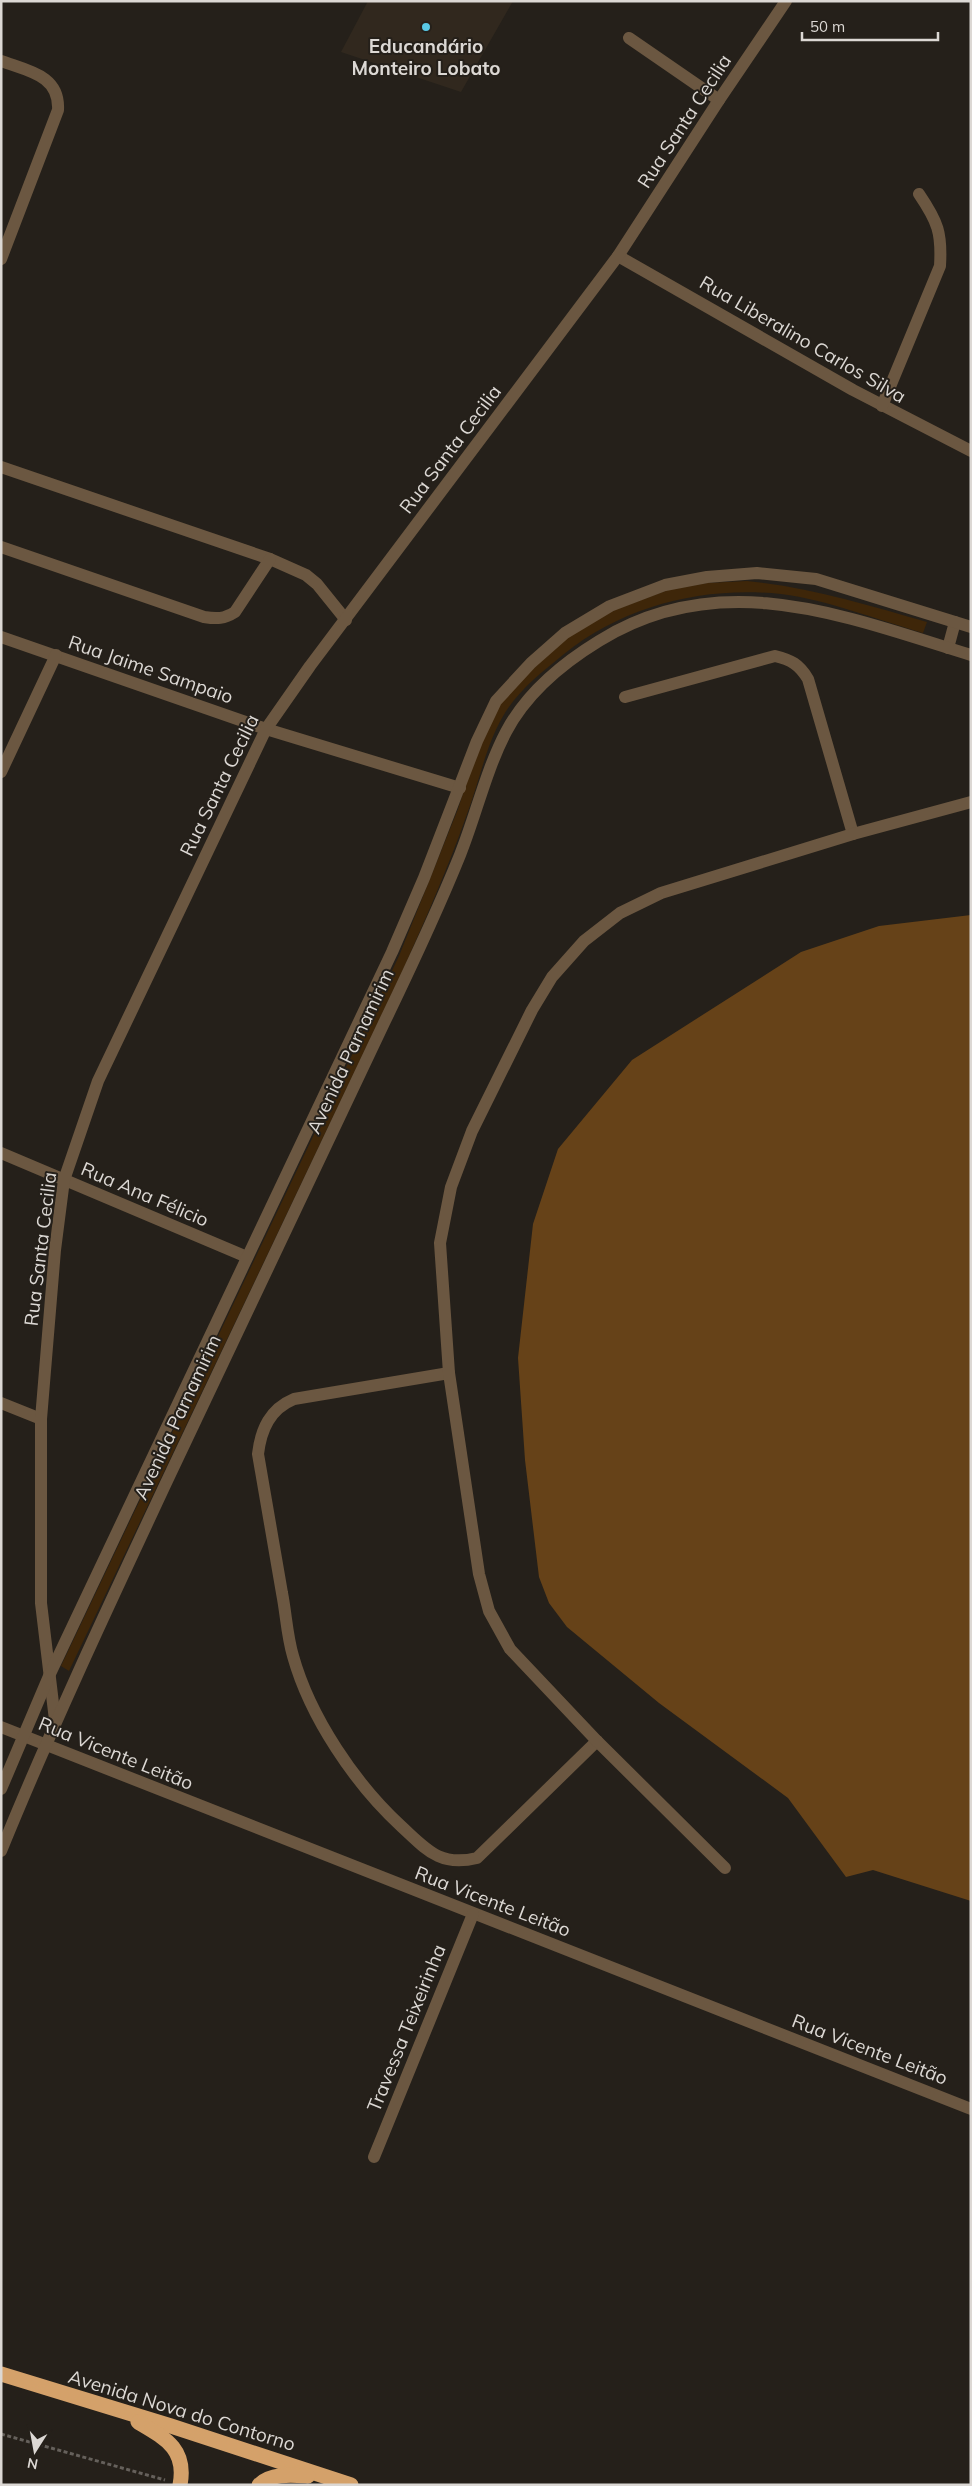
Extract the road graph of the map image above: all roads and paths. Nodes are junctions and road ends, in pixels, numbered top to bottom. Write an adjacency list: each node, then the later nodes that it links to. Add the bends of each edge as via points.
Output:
1 (786, 1): 4 (street, Rua Santa Cecilia)
2 (629, 38): 4 (street)
3 (1, 61): 7 (street, via 43,77 58,97 58,110)
4 (719, 100): 6 (street, Rua Santa Cecilia)
5 (919, 194): 8 (street, via 935,218 941,244 940,266)
6 (618, 256): 8 (street, Rua Liberalino Carlos Silva); 13 (street, Rua Santa Cecilia)
7 (1, 259)
8 (882, 406): 9 (street, Rua Liberalino Carlos Silva)
9 (971, 450)
10 (1, 467): 12 (street)
11 (1, 547): 12 (street, via 204,617 218,619 235,612)
12 (270, 559): 13 (street, via 306,575)
13 (346, 620): 21 (street, Rua Santa Cecilia)
14 (955, 622): 15 (street, Avenida Parnamirim); 17 (street); 23 (street, Avenida Parnamirim, via 816,579 757,573 707,577 665,585 610,606 565,633 531,663 496,701 476,741)
15 (971, 627)
16 (1, 637): 18 (street, Rua Jaime Sampaio)
17 (948, 648): 19 (street, Avenida Parnamirim); 33 (street, Avenida Parnamirim, via 839,615 793,605 749,601 709,603 654,615 618,630 577,655 532,695 505,734 436,913)
18 (56, 655): 21 (street, Rua Jaime Sampaio); 22 (street)
19 (971, 655)
20 (625, 697): 25 (street, via 775,656 789,659 800,666 808,679)
21 (266, 728): 23 (street, Rua Jaime Sampaio); 27 (street, Rua Santa Cecilia, via 98,1081)
22 (1, 772)
23 (460, 788): 28 (street, Avenida Parnamirim, via 392,952)
24 (971, 802): 25 (street)
25 (853, 834): 29 (street, via 661,893 612,919 584,941 552,977 532,1010 472,1131 451,1187 440,1243)
26 (1, 1153): 27 (street, Rua Ana Félicio)
27 (64, 1180): 28 (street, Rua Ana Félicio); 31 (street, Rua Santa Cecilia)
28 (247, 1258): 32 (street, Avenida Parnamirim)
29 (449, 1373): 36 (street, via 478,1574 489,1611 510,1649); 36 (street, via 294,1399 284,1403 270,1417 260,1435 258,1454 293,1656 310,1699 334,1748 392,1818 430,1853 446,1860 462,1862 477,1858)
30 (1, 1403): 31 (street)
31 (41, 1418): 32 (street, Rua Santa Cecilia, via 41,1603)
32 (49, 1676): 33 (street, Rua Santa Cecilia); 35 (street, Avenida Parnamirim)
33 (55, 1720): 37 (street, Avenida Parnamirim)
34 (1, 1727): 35 (street, Rua Vicente Leitão)
35 (23, 1736): 37 (street, Rua Vicente Leitão); 38 (street, Avenida Parnamirim)
36 (597, 1741): 40 (street)
37 (44, 1745): 39 (street, Avenida Parnamirim); 41 (street, Rua Vicente Leitão)
38 (1, 1788)
39 (1, 1851)
40 (725, 1868)
41 (473, 1914): 42 (street, Rua Vicente Leitão); 43 (street, Travessa Teixeirinha)
42 (971, 2109)
43 (374, 2157)
44 (1, 2374): 45 (highway, Avenida Nova do Contorno)
45 (119, 2411): 47 (highway, Avenida Nova do Contorno); 48 (highway, via 170,2444 182,2467)
46 (1, 2434): 48 (path)
47 (329, 2478): 49 (highway, via 276,2476); 50 (highway, Avenida Nova do Contorno)
48 (180, 2484)
49 (259, 2485)
50 (351, 2485)

